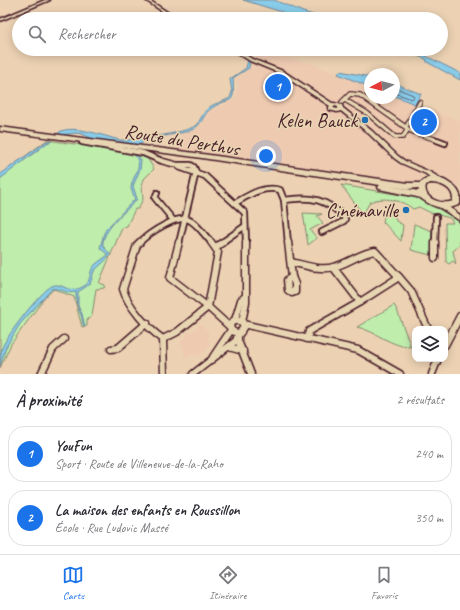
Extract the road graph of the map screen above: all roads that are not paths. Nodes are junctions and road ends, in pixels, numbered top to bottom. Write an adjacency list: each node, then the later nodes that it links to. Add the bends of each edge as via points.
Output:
1 (48, 0): 3 (street)
2 (147, 0): 4 (street)
3 (19, 12)
4 (165, 12)
5 (12, 15): 6 (street)
6 (0, 20)
7 (243, 56): 9 (street, via 298,81)
8 (420, 102): 10 (street)
9 (339, 105): 10 (street, via 350,94 360,95); 10 (street, via 367,114 395,137 403,137); 16 (street, via 396,157)
10 (407, 128): 14 (street)
11 (0, 129): 12 (main road, Route du Perthus)
12 (51, 137): 13 (main road, Route du Perthus); 19 (main road, Route du Perthus, via 408,186)
13 (82, 142): 17 (street, via 143,153 178,165 191,165); 22 (main road, Route du Perthus, via 374,186)
14 (445, 144)
15 (162, 164): 17 (street)
16 (415, 168): 18 (street); 19 (street, via 422,173)
17 (196, 172): 25 (street, via 205,176); 29 (street)
18 (438, 180): 19 (main road); 20 (main road)
19 (424, 183): 22 (main road, via 423,193)
20 (457, 190): 24 (main road)
21 (157, 193): 30 (street, via 155,198)
22 (426, 197): 26 (main road)
23 (284, 200): 25 (street, via 280,190 269,188); 32 (street, via 312,198 330,202 345,219); 35 (street)
24 (458, 202): 26 (main road, via 451,206); 28 (street, via 456,211)
25 (235, 203): 31 (street, via 244,213)
26 (441, 205): 28 (street)
27 (436, 217): 34 (street)
28 (460, 217)
29 (184, 218): 30 (street); 33 (street, via 190,220); 40 (street, via 170,278)
30 (173, 220): 42 (street, via 137,245 123,289 125,296)
31 (245, 226): 33 (street); 44 (street, via 246,302)
32 (322, 232)
33 (216, 247): 40 (street, via 218,252)
34 (435, 258)
35 (291, 262): 36 (street); 38 (street)
36 (332, 267): 37 (street, via 375,251); 39 (street)
37 (399, 276): 39 (street); 43 (street, via 411,292)
38 (292, 277)
39 (360, 302): 47 (street, via 308,331)
40 (208, 307): 44 (street); 46 (street, via 177,332)
41 (460, 316): 48 (street)
42 (147, 323): 46 (street); 50 (street, via 118,348)
43 (427, 326)
44 (237, 329): 47 (street, via 251,326); 49 (street); 51 (street); 52 (street)
45 (64, 339): 55 (street, via 58,341 54,347)
46 (163, 339): 56 (street)
47 (307, 339): 59 (street, via 358,350)
48 (448, 340)
49 (229, 347): 51 (street); 52 (street)
50 (111, 349)
51 (243, 352): 58 (street)
52 (212, 359): 57 (street)
53 (436, 362): 54 (street)
54 (430, 373)
55 (42, 374)
56 (164, 374)
57 (193, 374)
58 (251, 374)
59 (400, 374)

